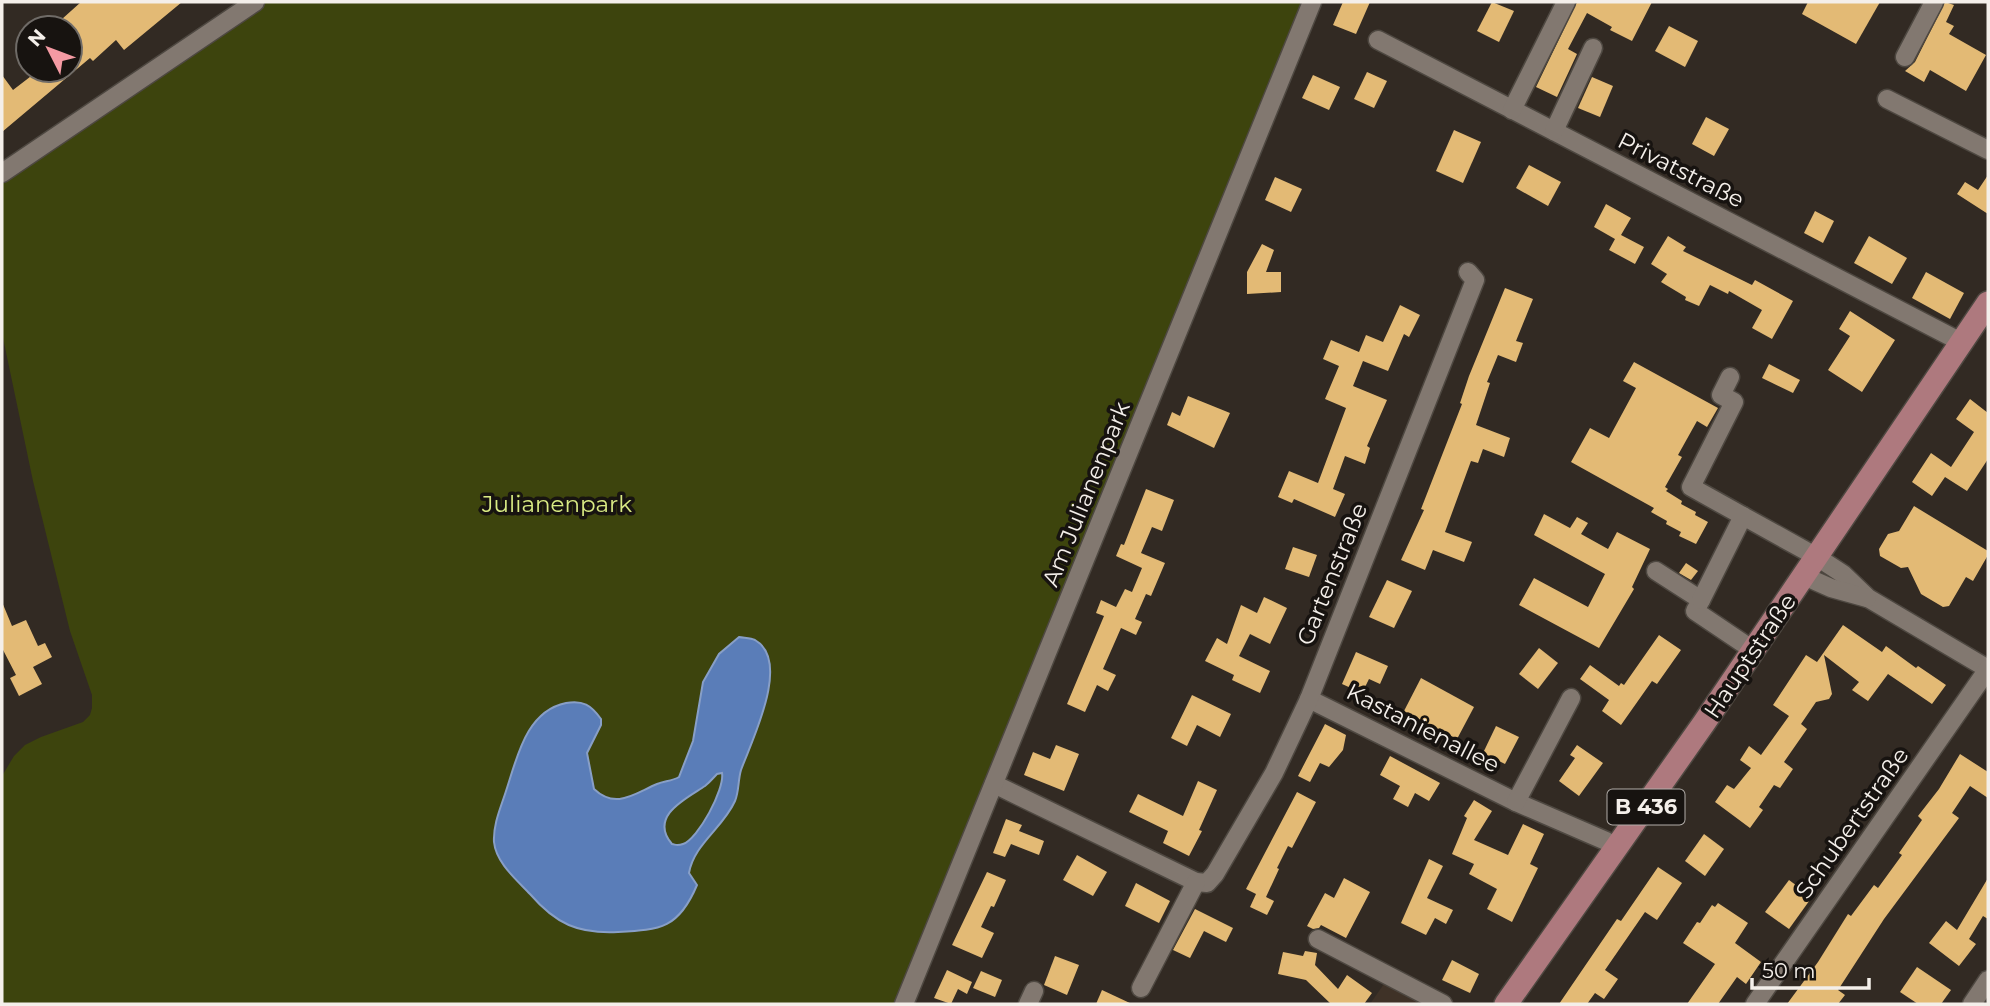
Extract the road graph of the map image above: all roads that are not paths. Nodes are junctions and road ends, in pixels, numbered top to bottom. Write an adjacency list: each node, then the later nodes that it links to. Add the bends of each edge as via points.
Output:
1 (255, 2): 5 (street)
2 (1312, 2): 26 (street, Am Julianenpark)
3 (1566, 2): 10 (street)
4 (1934, 2): 8 (street)
5 (235, 7): 13 (street)
6 (1378, 40): 10 (street, Privatstraße)
7 (1593, 48): 11 (street)
8 (1905, 57)
9 (1887, 99): 12 (street)
10 (1512, 110): 11 (street, Privatstraße)
11 (1553, 131): 16 (street, Privatstraße)
12 (1988, 150)
13 (2, 173)
14 (1468, 272): 25 (street, Gartenstraße, via 1475,280)
15 (1988, 303): 16 (main road, Hauptstraße / B 436)
16 (1961, 342): 19 (main road, Hauptstraße / B 436)
17 (1730, 377): 18 (street, via 1721,395 1734,402 1691,487)
18 (1743, 516): 19 (street); 21 (street)
19 (1811, 566): 22 (main road, Hauptstraße / B 436); 23 (street, via 1843,574 1868,598)
20 (1656, 570): 21 (street)
21 (1701, 600): 22 (street, via 1695,611)
22 (1753, 650): 28 (main road, Hauptstraße / B 436)
23 (1988, 669): 36 (street, Schubertstraße)
24 (1571, 698): 27 (street, Kastanienallee)
25 (1309, 699): 27 (street, Kastanienallee); 29 (street, Gartenstraße, via 1274,773 1215,874)
26 (994, 783): 29 (street); 33 (street, Am Julianenpark)
27 (1516, 802): 28 (street, Kastanienallee)
28 (1616, 849): 35 (main road, Hauptstraße / B 436)
29 (1201, 882): 32 (street, Gartenstraße)
30 (1318, 939): 34 (street)
31 (1988, 980): 37 (street)
32 (1141, 988)
33 (904, 1004)
34 (1443, 1004)
35 (1506, 1004)
36 (1755, 1004)
37 (1972, 1004)

